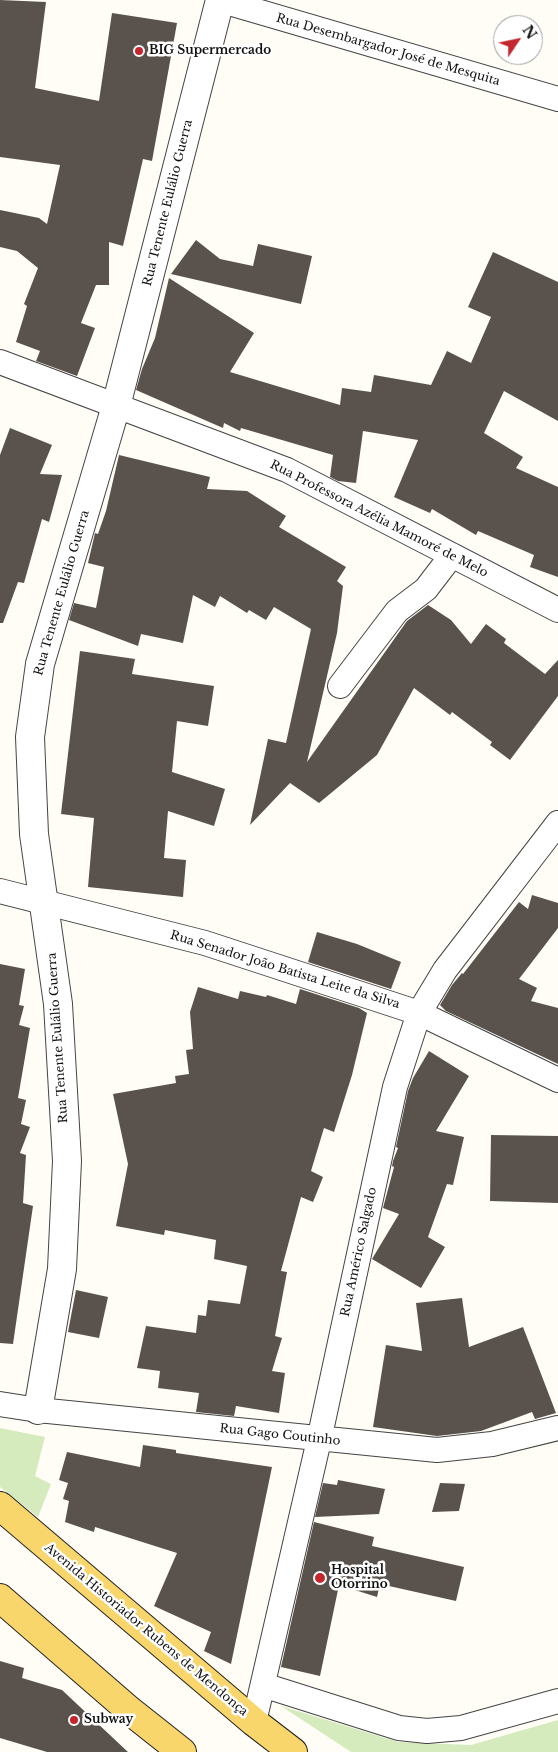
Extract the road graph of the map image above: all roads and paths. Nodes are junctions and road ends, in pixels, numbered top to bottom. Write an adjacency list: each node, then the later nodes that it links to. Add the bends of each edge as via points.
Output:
1 (220, 0): 2 (street, Rua Desembargador José de Mesquita); 4 (street, Rua Tenente Eulálio Guerra)
2 (558, 100)
3 (0, 362): 4 (street, Rua Professora Azélia Mamoré de Melo)
4 (116, 406): 5 (street, Rua Professora Azélia Mamoré de Melo, via 287,470); 10 (street, Rua Tenente Eulálio Guerra, via 40,664 30,737 34,834)
5 (452, 555): 6 (street, Rua Professora Azélia Mamoré de Melo); 7 (street, via 426,589 397,611)
6 (558, 610)
7 (340, 686)
8 (558, 823): 11 (street, Rua Américo Salgado, via 445,970)
9 (0, 891): 10 (street, Rua Senador João Batista Leite da Silva)
10 (45, 903): 11 (street, Rua Senador João Batista Leite da Silva, via 205,942); 14 (street, Rua Tenente Eulálio Guerra, via 58,1004 67,1161 62,1269)
11 (419, 1013): 12 (street, Rua Senador João Batista Leite da Silva); 16 (street, Rua Américo Salgado, via 395,1087)
12 (558, 1080)
13 (0, 1404): 14 (street, Rua Gago Coutinho)
14 (38, 1410): 16 (street, Rua Gago Coutinho)
15 (558, 1428): 16 (street, Rua Gago Coutinho, via 492,1444 437,1450)
16 (319, 1440): 19 (street, Rua Américo Salgado)
17 (0, 1506): 21 (main road, Avenida Historiador Rubens de Mendonça)
18 (0, 1598): 22 (main road)
19 (263, 1685): 20 (street, via 399,1728 427,1731 461,1728); 21 (street, Rua Américo Salgado)
20 (558, 1700)
21 (254, 1722): 23 (main road, Avenida Historiador Rubens de Mendonça)
22 (182, 1752)
23 (293, 1752)

